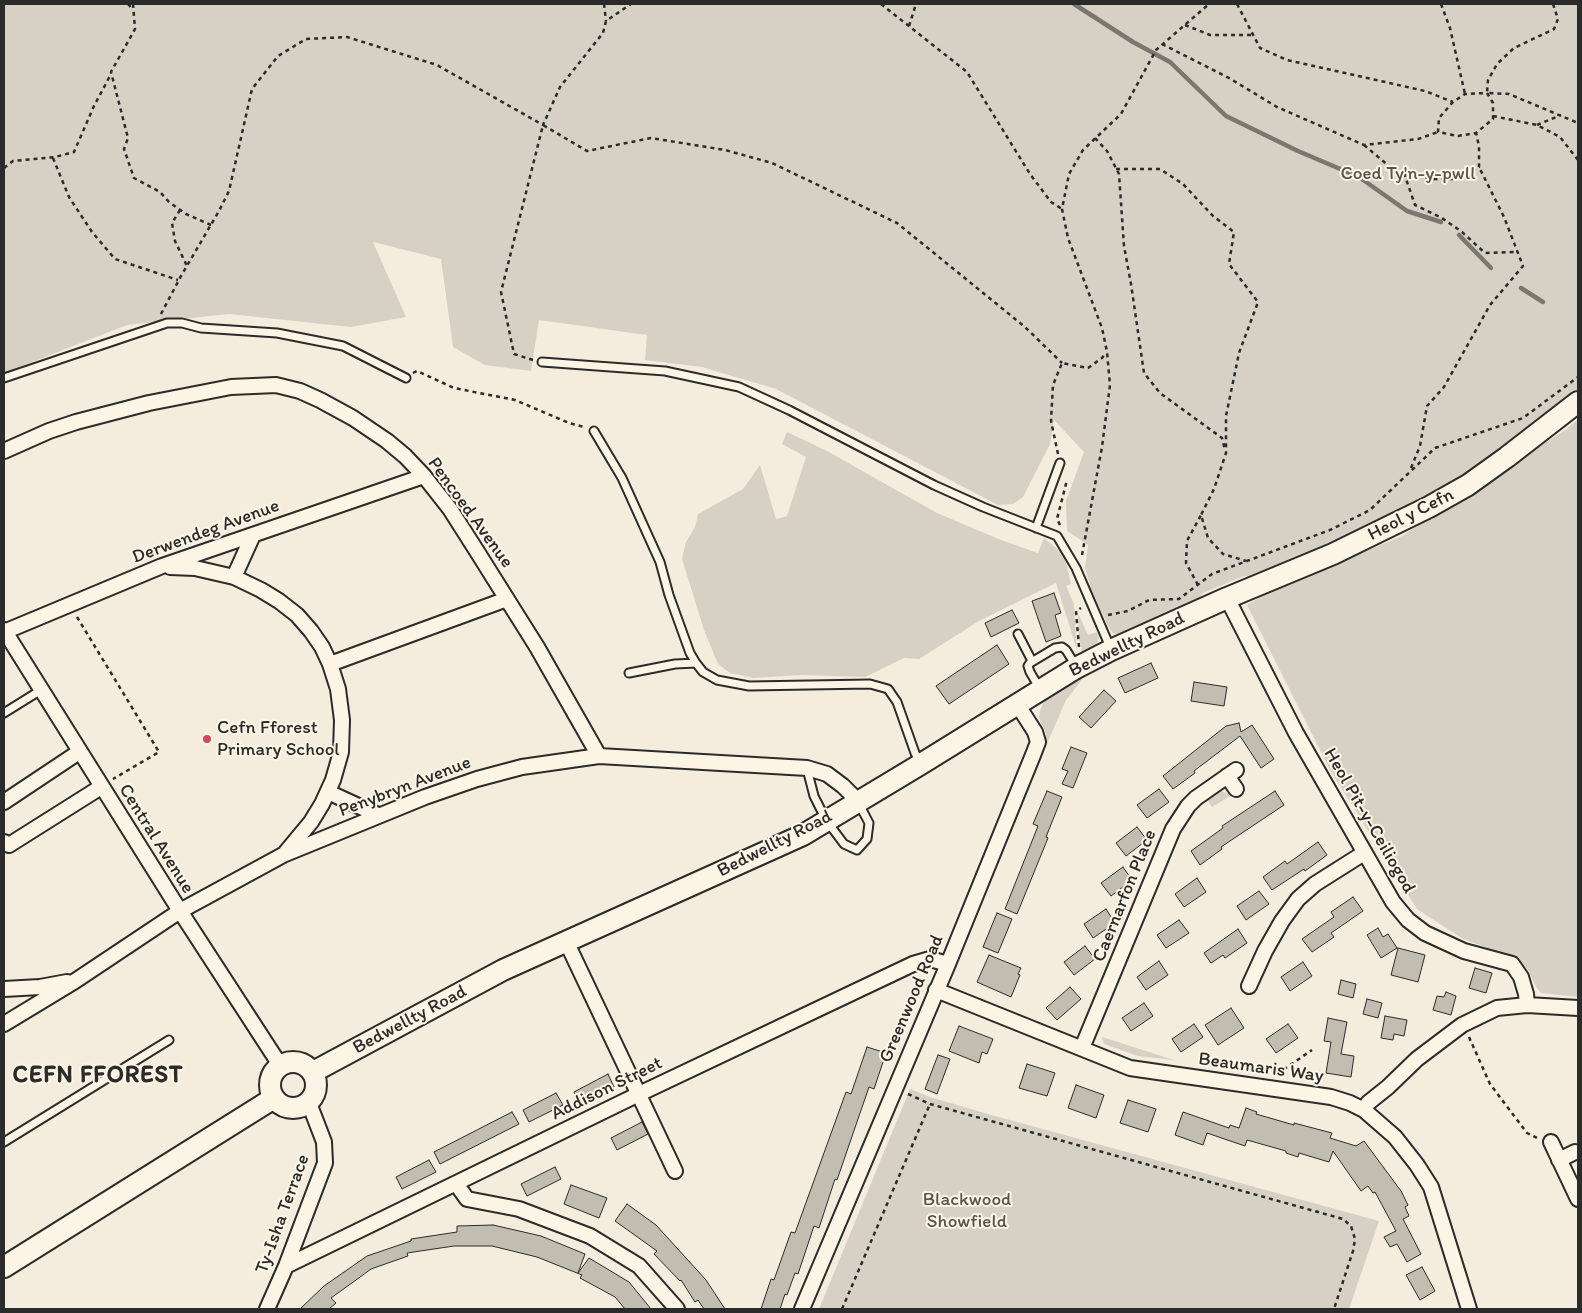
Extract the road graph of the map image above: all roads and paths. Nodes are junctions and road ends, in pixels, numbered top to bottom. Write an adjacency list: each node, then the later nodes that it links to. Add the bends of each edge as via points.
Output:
1 (128, 4): 11 (path)
2 (133, 4): 11 (path)
3 (604, 4): 12 (path)
4 (631, 4): 12 (path)
5 (880, 4): 14 (path)
6 (916, 4): 14 (path)
7 (1209, 4): 13 (path)
8 (1237, 4): 15 (path)
9 (1441, 4): 19 (path, via 1450,28)
10 (1553, 4): 18 (path, via 1558,19 1554,29 1514,48 1497,64 1488,80)
11 (134, 11): 17 (path, via 136,29)
12 (606, 21): 24 (path, via 603,33 560,87)
13 (1186, 25): 15 (path, via 1210,35); 16 (path)
14 (909, 26): 36 (path, via 967,72 1030,174 1051,202)
15 (1253, 35): 20 (path, via 1260,48 1287,60 1425,91)
16 (1162, 44): 28 (path, via 1121,114); 29 (path, via 1277,107)
17 (112, 72): 30 (path, via 74,152); 37 (path, via 128,138 124,149 134,178 160,192)
18 (1487, 93): 19 (path); 21 (path, via 1509,94); 22 (path, via 1493,103)
19 (1465, 94): 20 (path)
20 (1453, 102): 26 (path, via 1439,118)
21 (1561, 115): 23 (path); 25 (path)
22 (1493, 116): 25 (path); 27 (path, via 1494,119)
23 (1578, 122)
24 (543, 125): 38 (path, via 438,65 347,37 306,39 278,56 252,89 229,190); 44 (path, via 501,292 514,354); 45 (path, via 586,151 651,138 725,150 772,163 897,223 1025,327)
25 (1537, 125): 31 (path, via 1560,137)
26 (1438, 132): 27 (path, via 1458,136); 29 (path, via 1418,139)
27 (1476, 133): 32 (path)
28 (1095, 138): 34 (path, via 1107,151); 36 (path, via 1083,150 1069,174)
29 (1364, 146): 35 (path, via 1396,172)
30 (53, 158): 33 (path, via 13,162); 41 (path, via 69,197 115,259)
31 (1578, 160)
32 (1479, 167): 35 (path, via 1454,179); 39 (path)
33 (4, 168)
34 (1116, 169): 52 (path, via 1124,246 1144,373 1160,393 1222,438); 52 (path, via 1160,169 1183,184 1213,216 1234,232 1229,264 1258,302 1239,353 1226,416)
35 (1404, 174): 39 (path, via 1416,205 1442,218 1485,253)
36 (1062, 209): 43 (path, via 1068,238 1102,328)
37 (180, 210): 38 (path); 40 (path, via 172,223)
38 (211, 225): 40 (path)
39 (1517, 252): 54 (path, via 1523,266 1490,305 1444,387 1427,406 1420,446)
40 (186, 266): 41 (path)
41 (178, 280): 42 (path)
42 (155, 327): 47 (lane); 48 (lane, via 167,323 276,333 343,346)
43 (1107, 352): 45 (path, via 1088,368); 62 (path, via 1110,385 1102,447 1084,545)
44 (542, 362): 58 (lane, via 665,372 739,387 983,508)
45 (1062, 363): 53 (path, via 1053,385 1051,421)
46 (1578, 377): 54 (path, via 1523,418 1435,448)
47 (4, 378)
48 (406, 378): 50 (path, via 417,371 454,388 515,400)
49 (1578, 402): 65 (street, Heol y Cefn, via 1492,468 1430,507 1333,554)
50 (594, 430): 74 (lane, via 622,478 660,562 669,595)
51 (4, 450): 55 (street, Pencoed Avenue, via 49,431 148,403 231,387 276,386 300,391 353,418 387,440)
52 (1226, 453): 56 (path, via 1214,490)
53 (1060, 463): 57 (path, via 1069,471 1057,518); 58 (lane)
54 (1410, 470): 60 (path, via 1370,510 1330,530)
55 (424, 476): 59 (street, Derwendeg Avenue); 66 (street, Pencoed Avenue, via 450,509)
56 (1201, 515): 60 (path, via 1208,538 1223,554); 64 (path, via 1187,541 1186,562)
57 (1060, 527)
58 (1036, 528): 62 (lane, via 1057,536)
59 (253, 534): 61 (street, Derwendeg Avenue); 63 (street)
60 (1246, 561): 64 (path, via 1212,574)
61 (162, 566): 63 (street, via 195,568); 68 (street, Derwendeg Avenue)
62 (1076, 568): 67 (lane)
63 (234, 577): 75 (street, via 297,615 322,647)
64 (1198, 585): 69 (path, via 1179,599 1149,600 1128,611)
65 (1227, 598): 72 (street, Bedwellty Road); 94 (street, Heol Pit-y-Ceiliogod, via 1296,733)
66 (507, 599): 75 (street); 83 (street, Pencoed Avenue)
67 (1091, 602): 69 (lane); 76 (path, via 1076,611)
68 (70, 605): 70 (street, Derwendeg Avenue); 86 (path, via 159,752)
69 (1097, 617): 72 (lane)
70 (4, 631): 79 (street, Central Avenue)
71 (1018, 634): 73 (lane)
72 (1111, 650): 76 (street, Bedwellty Road)
73 (1032, 662): 76 (lane, via 1062,647); 78 (lane, via 1028,666)
74 (696, 663): 77 (lane); 84 (lane, via 703,672 717,680 749,686 870,684 888,689 897,702)
75 (330, 664): 88 (street, via 338,689 342,720 341,752)
76 (1081, 665): 78 (street, Bedwellty Road)
77 (629, 673)
78 (1040, 689): 80 (street, Bedwellty Road)
79 (41, 690): 81 (lane); 82 (street, Central Avenue)
80 (1017, 704): 84 (street, Bedwellty Road); 98 (street, Greenwood Road, via 1038,742)
81 (4, 713)
82 (79, 752): 86 (street, Central Avenue); 90 (street)
83 (599, 756): 85 (street, Penybryn Avenue); 91 (street, Penybryn Avenue, via 522,767 434,794)
84 (921, 764): 89 (street, Bedwellty Road)
85 (807, 768): 89 (street, Penybryn Avenue, via 826,774); 92 (lane, via 814,796)
86 (101, 786): 93 (street, via 9,845); 96 (street, Central Avenue)
87 (1236, 789): 108 (street, Caernarfon Place, via 1232,773 1188,806 1173,829)
88 (328, 792): 91 (street); 95 (street, via 311,822)
89 (858, 801): 92 (street, Bedwellty Road); 92 (lane, via 869,823 867,839 857,850 844,844)
90 (4, 802)
91 (378, 816): 95 (street, Penybryn Avenue)
92 (826, 820): 97 (street, Bedwellty Road, via 803,834)
93 (4, 842)
94 (1364, 853): 100 (street, via 1315,884 1298,899 1265,951); 103 (street, Heol Pit-y-Ceiliogod, via 1393,902 1425,933 1464,951 1512,964 1521,977)
95 (283, 855): 96 (street, Penybryn Avenue)
96 (180, 911): 99 (street, Penybryn Avenue); 110 (street, Central Avenue)
97 (566, 941): 111 (street, Bedwellty Road, via 503,970); 113 (street)
98 (948, 964): 102 (street, Greenwood Road); 113 (street, Addison Street, via 930,959 913,964)
99 (75, 981): 101 (street); 105 (street, Penybryn Avenue)
100 (1249, 986)
101 (4, 989)
102 (936, 990): 108 (street, Beaumaris Way); 130 (street, Greenwood Road)
103 (1527, 1005): 104 (street); 106 (street, via 1497,1008)
104 (1578, 1008)
105 (4, 1024)
106 (1462, 1025): 118 (street, via 1417,1059); 120 (path, via 1490,1084 1511,1112 1527,1133)
107 (169, 1040): 119 (lane)
108 (1082, 1048): 112 (street, Beaumaris Way, via 1140,1071)
109 (1312, 1050): 112 (path, via 1277,1075)
110 (280, 1065): 111 (street, via 302,1062); 115 (street, via 271,1077)
111 (313, 1072): 116 (street, via 317,1085)
112 (1275, 1088): 118 (street, Beaumaris Way, via 1331,1097)
113 (639, 1094): 123 (street); 124 (street, Addison Street)
114 (905, 1094): 117 (path)
115 (274, 1098): 116 (street, via 280,1104 294,1108); 126 (street)
116 (309, 1103): 127 (street, Ty-Isha Terrace, via 324,1142 325,1163)
117 (930, 1104): 131 (path); 132 (path, via 1343,1219 1351,1226 1355,1239)
118 (1364, 1110): 133 (street, Beaumaris Way, via 1395,1137 1431,1187)
119 (4, 1142)
120 (1551, 1142): 122 (street)
121 (1575, 1152): 122 (street)
122 (1559, 1160): 125 (street)
123 (675, 1171)
124 (456, 1184): 127 (street, Addison Street); 129 (street, via 467,1199 519,1209 590,1236 639,1266)
125 (1578, 1199)
126 (4, 1266)
127 (286, 1266): 128 (street, Ty-Isha Terrace)
128 (267, 1309)
129 (677, 1309)
130 (802, 1309)
131 (842, 1309)
132 (1334, 1309)
133 (1469, 1309)

